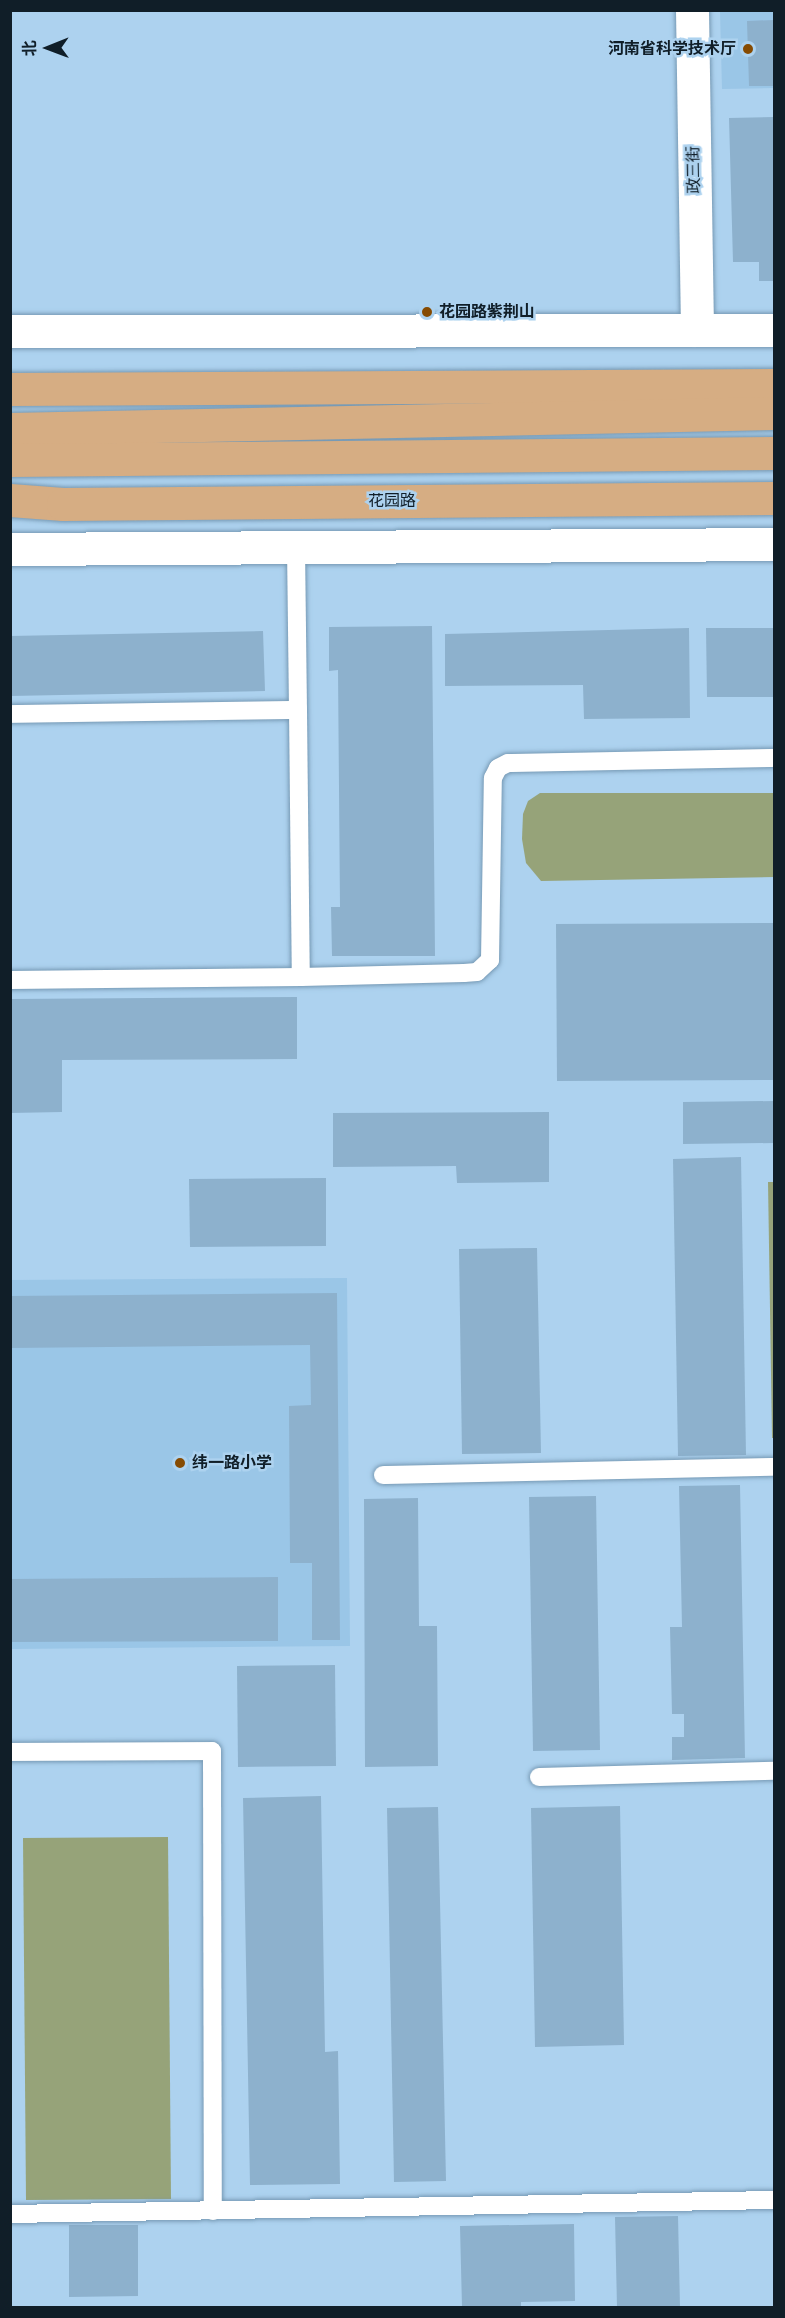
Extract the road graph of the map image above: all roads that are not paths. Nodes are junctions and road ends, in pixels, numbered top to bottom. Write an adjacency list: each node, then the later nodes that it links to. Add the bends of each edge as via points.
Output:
1 (692, 10): 2 (street, 政三街)
2 (697, 330): 3 (street); 4 (street)
3 (774, 330)
4 (10, 332)
5 (774, 385): 6 (main road)
6 (10, 389)
7 (774, 413): 8 (main road)
8 (10, 429)
9 (774, 453): 10 (main road)
10 (10, 460)
11 (774, 498): 12 (main road, 花园路, via 63,504)
12 (10, 500)
13 (774, 544): 14 (street)
14 (296, 547): 15 (street); 16 (lane)
15 (10, 549)
16 (298, 710): 17 (lane); 19 (lane)
17 (10, 714)
18 (774, 758): 19 (lane, via 508,763 498,768 493,778 490,960 477,972 464,974)
19 (301, 977): 20 (lane)
20 (10, 980)
21 (774, 1467): 22 (lane)
22 (383, 1475)
23 (10, 1752): 27 (lane, via 212,1751)
24 (774, 1771): 25 (lane)
25 (539, 1777)
26 (774, 2200): 27 (lane)
27 (213, 2211): 28 (lane)
28 (10, 2214)

